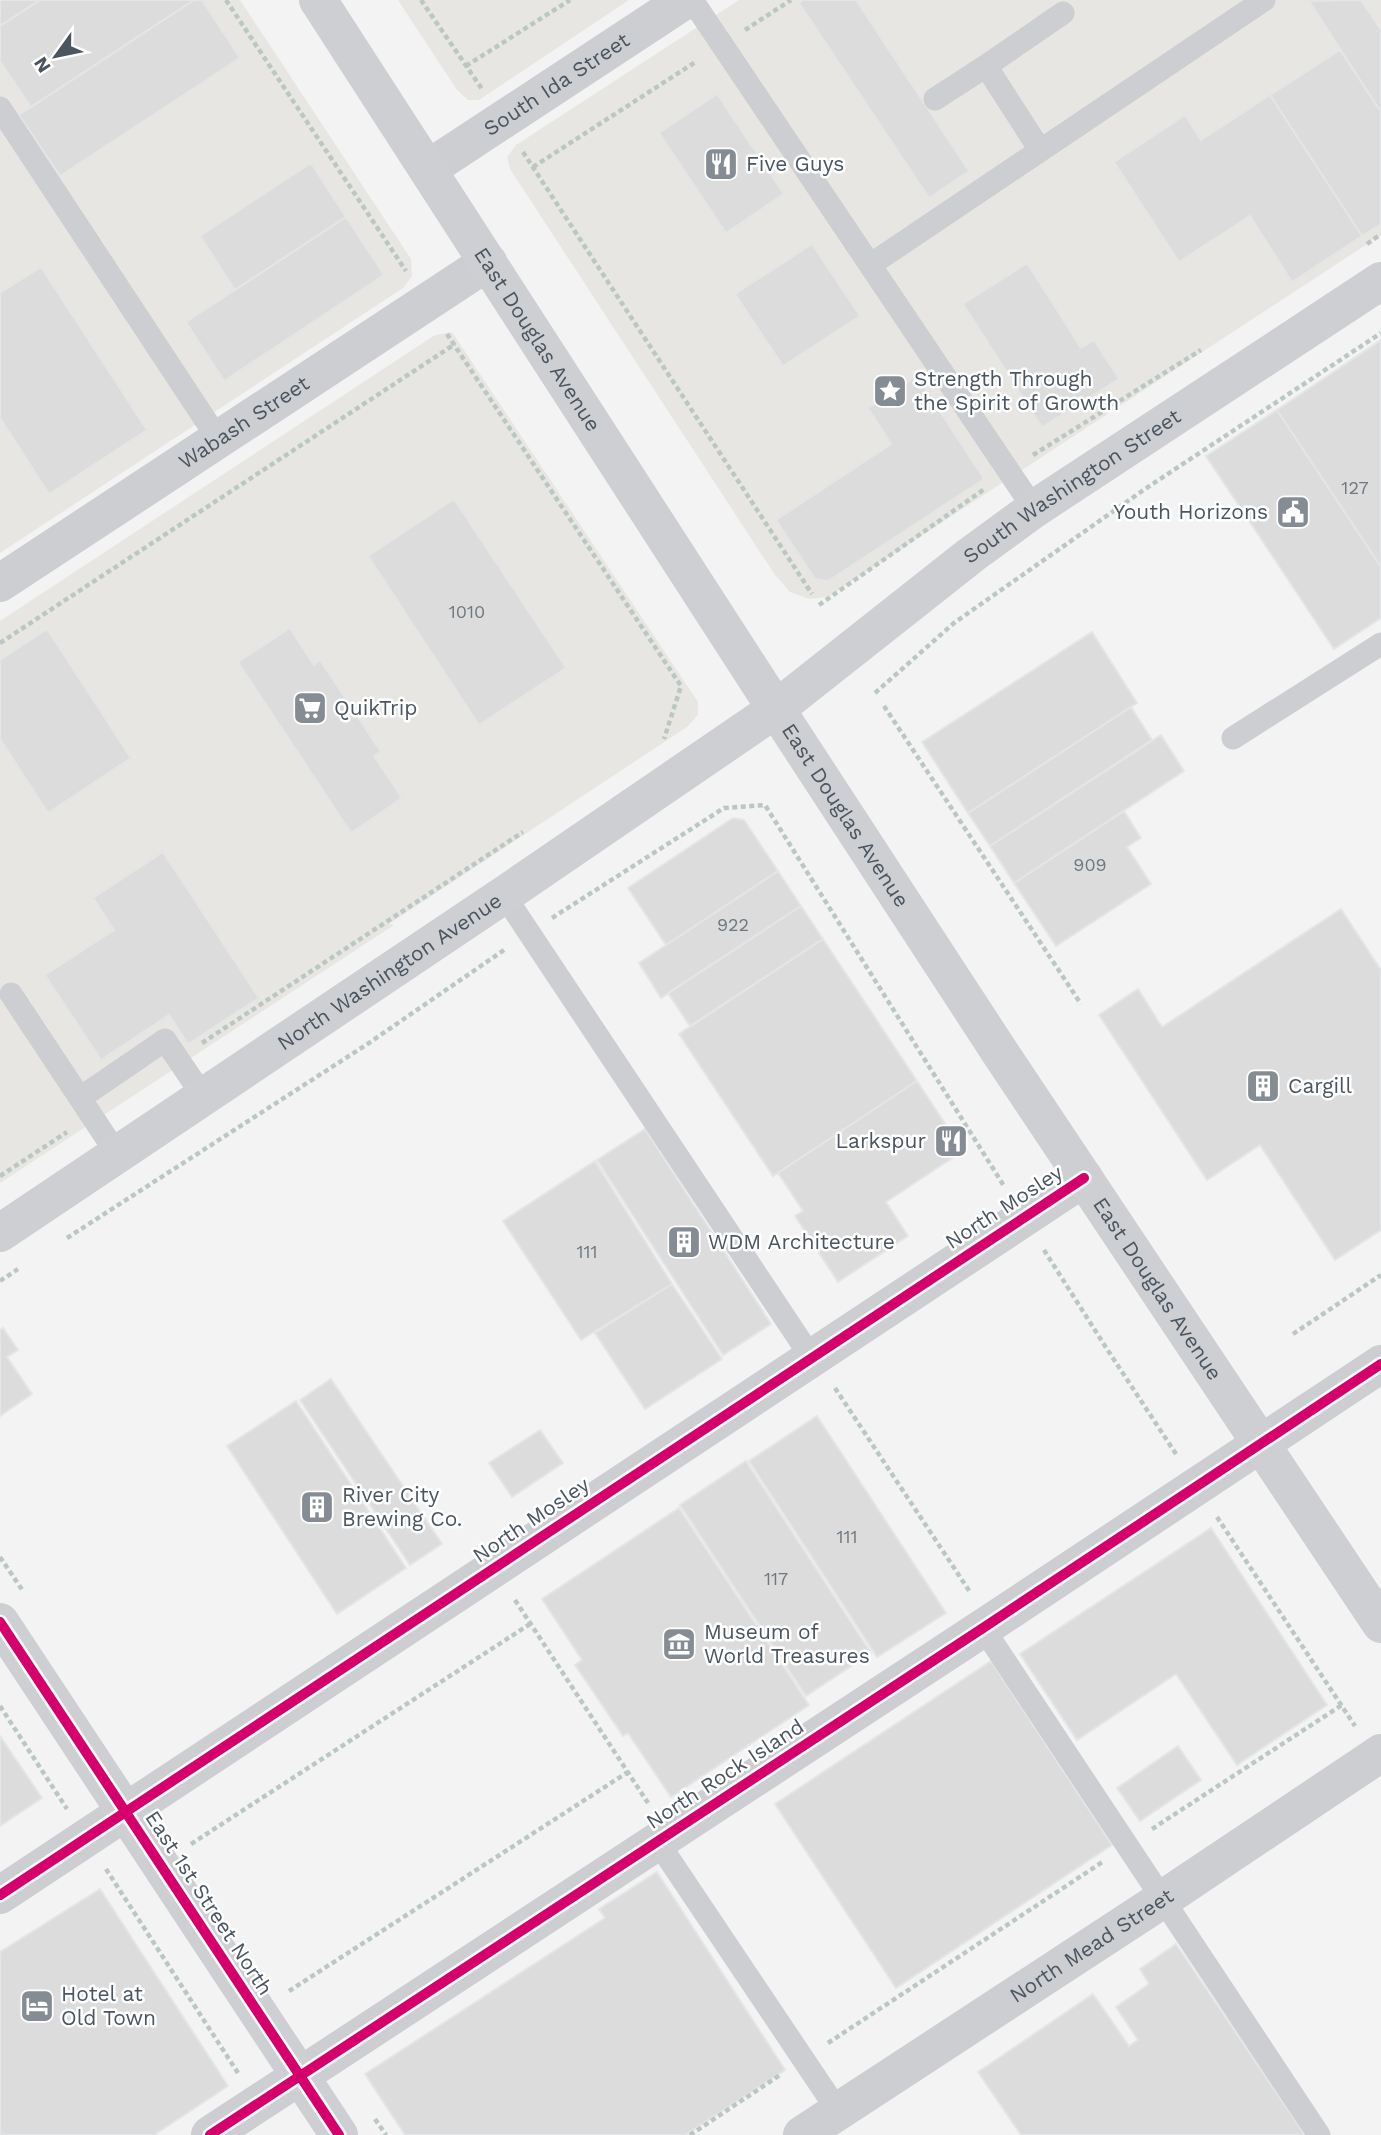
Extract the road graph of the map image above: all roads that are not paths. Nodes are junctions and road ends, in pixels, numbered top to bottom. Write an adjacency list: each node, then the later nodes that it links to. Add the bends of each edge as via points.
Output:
1 (318, 0): 10 (main road, East Douglas Avenue)
2 (685, 0): 10 (street, South Ida Street)
3 (692, 0): 12 (lane)
4 (1264, 0): 9 (lane)
5 (1063, 13): 6 (lane)
6 (986, 66): 7 (lane); 9 (lane)
7 (935, 99)
8 (0, 108): 14 (lane)
9 (1040, 150): 12 (lane)
10 (428, 169): 11 (main road, East Douglas Avenue)
11 (488, 262): 14 (street, Wabash Street); 18 (main road, East Douglas Avenue)
12 (870, 265): 15 (lane)
13 (1381, 281): 15 (main road, South Washington Street)
14 (218, 439): 16 (street, Wabash Street)
15 (1034, 509): 18 (main road, South Washington Street)
16 (0, 583)
17 (1381, 643): 19 (lane)
18 (776, 709): 20 (main road, North Washington Avenue); 25 (main road, East Douglas Avenue)
19 (1233, 738)
20 (504, 895): 22 (main road, North Washington Avenue); 27 (lane)
21 (10, 995): 23 (lane)
22 (203, 1096): 23 (lane, via 165,1040); 24 (main road, North Washington Avenue)
23 (86, 1107): 24 (lane)
24 (117, 1154): 26 (main road, North Washington Avenue)
25 (1084, 1178): 27 (street, North Mosley); 29 (main road, East Douglas Avenue)
26 (0, 1233)
27 (811, 1357): 34 (street, North Mosley)
28 (1379, 1367): 29 (street, North Rock Island)
29 (1260, 1445): 30 (street, North Rock Island); 32 (main road, East Douglas Avenue)
30 (979, 1614): 35 (street, North Rock Island); 37 (lane)
31 (0, 1622): 34 (main road, East 1st Street North)
32 (1381, 1624)
33 (1370, 1743): 37 (street, North Mead Street)
34 (126, 1813): 36 (street, North Mosley); 38 (main road, East 1st Street North)
35 (655, 1827): 38 (street, North Rock Island); 39 (lane)
36 (0, 1895)
37 (1163, 1899): 39 (street, North Mead Street); 43 (lane)
38 (299, 2077): 40 (street, North Rock Island); 41 (main road, East 1st Street North)
39 (838, 2111): 42 (street, North Mead Street)
40 (210, 2135)
41 (339, 2135)
42 (802, 2135)
43 (1319, 2135)

